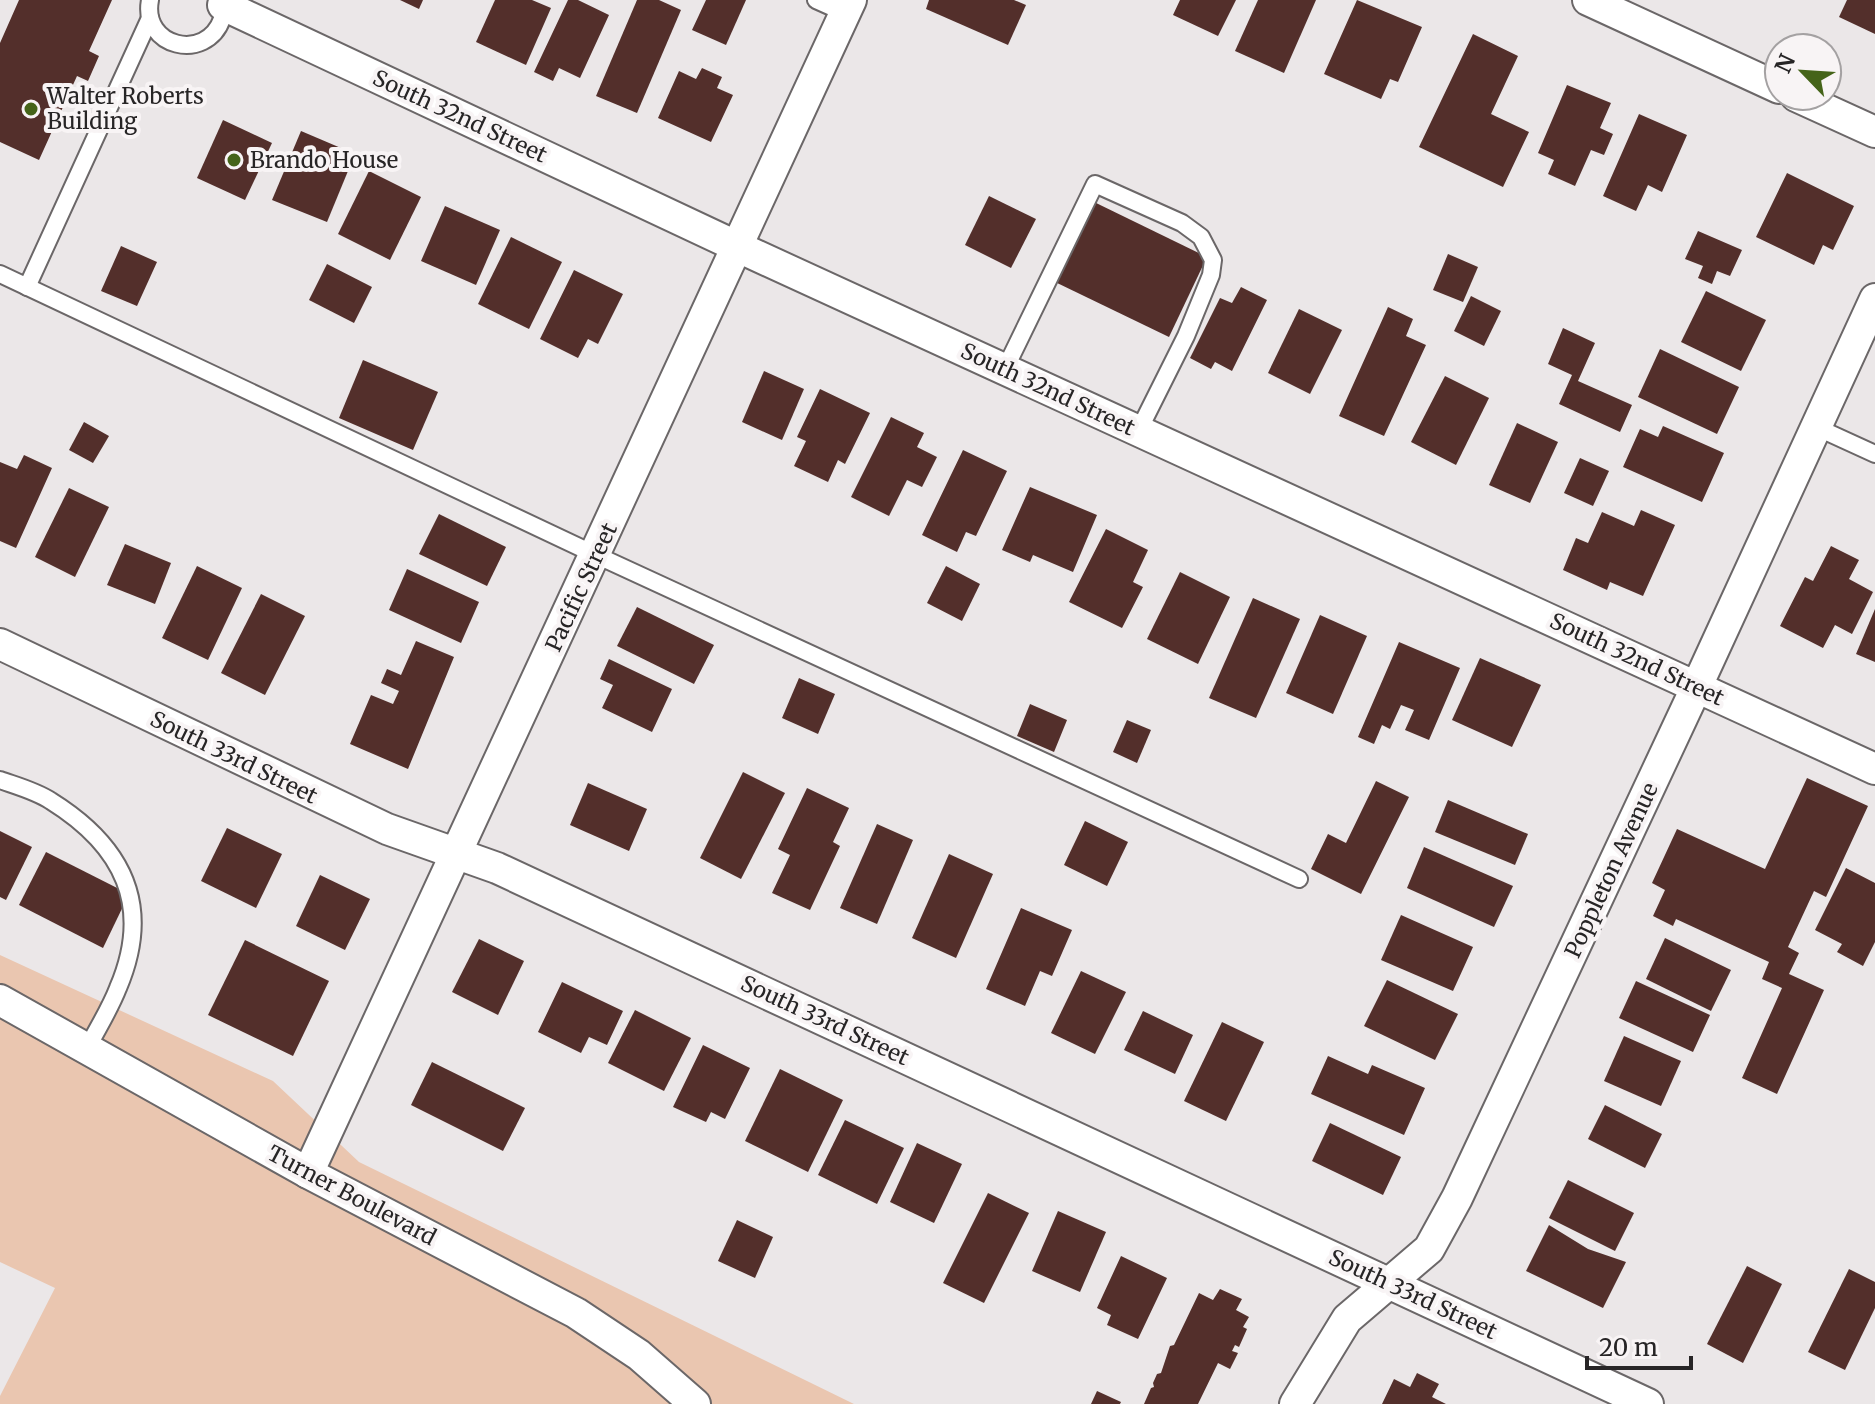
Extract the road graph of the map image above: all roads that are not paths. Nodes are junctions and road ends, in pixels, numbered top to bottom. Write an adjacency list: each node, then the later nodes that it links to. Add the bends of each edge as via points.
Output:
1 (150, 0): 6 (lane)
2 (816, 0): 5 (lane)
3 (1588, 0): 7 (street)
4 (223, 2): 6 (lane, via 223,18 212,37 193,46 172,44 155,31); 10 (street, South 32nd Street)
5 (848, 7): 10 (street, Pacific Street)
6 (150, 18): 12 (lane)
7 (1763, 81)
8 (1831, 112): 9 (street)
9 (1875, 132)
10 (738, 247): 14 (street, South 32nd Street); 18 (street, Pacific Street)
11 (0, 274): 12 (lane)
12 (27, 287): 18 (lane)
13 (1875, 299): 15 (street, Poppleton Avenue)
14 (1005, 369): 16 (street, South 32nd Street); 16 (lane, via 1095,184 1167,216 1201,237 1213,260 1186,336)
15 (1816, 427): 17 (lane); 20 (street, Poppleton Avenue)
16 (1139, 430): 20 (street, South 32nd Street)
17 (1875, 454)
18 (596, 555): 23 (street, Pacific Street); 24 (lane)
19 (0, 644): 23 (street, South 33rd Street, via 387,829)
20 (1697, 686): 21 (street, South 32nd Street); 28 (street, Poppleton Avenue, via 1457,1198 1429,1249)
21 (1875, 769)
22 (0, 780): 26 (lane, via 49,799 94,833 129,887 133,907 128,957 119,988)
23 (457, 854): 27 (street, Pacific Street); 28 (street, South 33rd Street, via 497,868)
24 (1299, 879)
25 (0, 1000): 26 (street, Turner Boulevard)
26 (87, 1049): 27 (street, Turner Boulevard)
27 (308, 1173): 29 (street, Turner Boulevard, via 576,1313 639,1355)
28 (1389, 1283): 30 (street, Poppleton Avenue, via 1347,1319); 31 (street, South 33rd Street)
29 (695, 1404)
30 (1295, 1404)
31 (1648, 1404)

